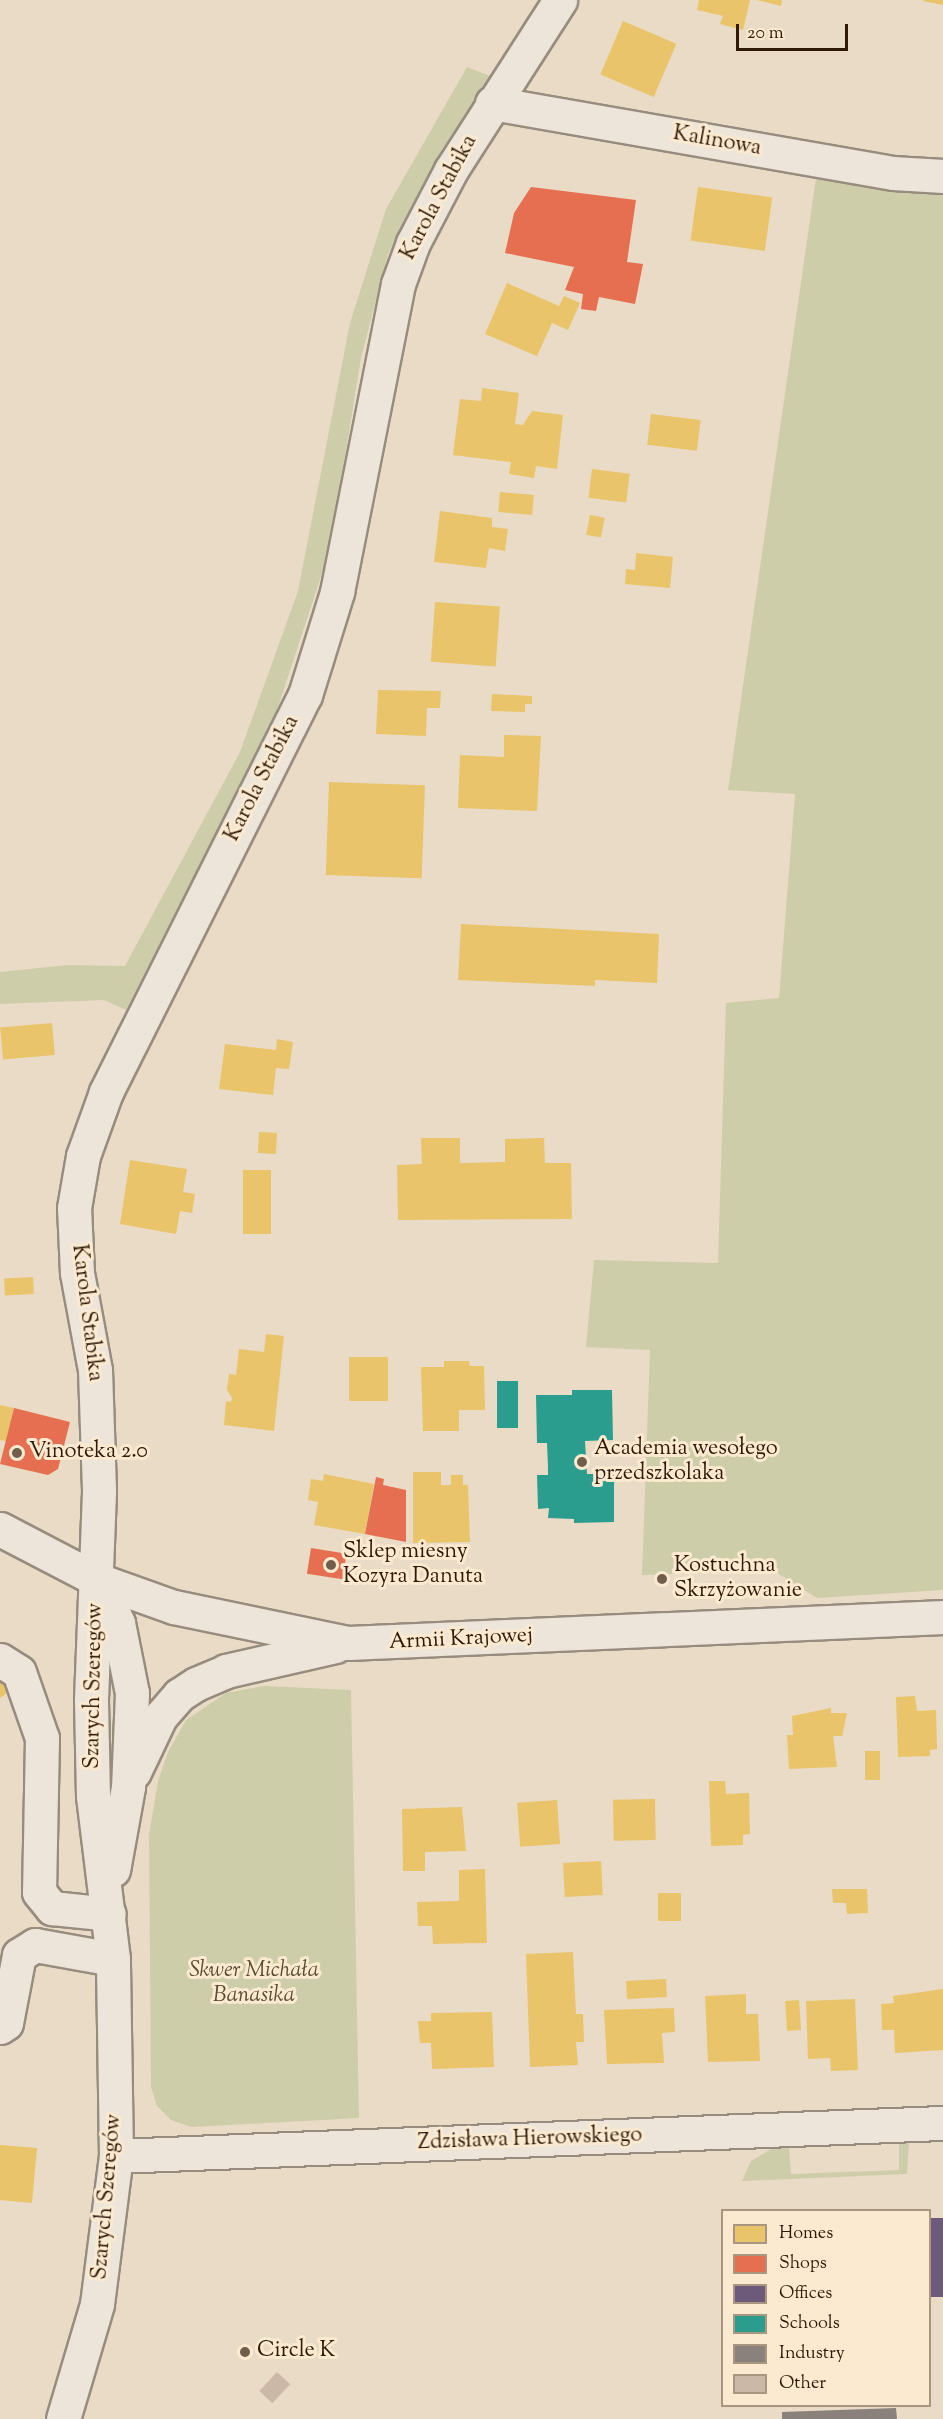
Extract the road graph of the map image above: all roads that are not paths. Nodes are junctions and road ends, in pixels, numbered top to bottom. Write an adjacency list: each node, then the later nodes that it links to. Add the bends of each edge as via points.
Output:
1 (560, 0): 2 (street, Karola Stabika)
2 (492, 103): 3 (street, Kalinowa, via 893,173); 5 (street, Karola Stabika, via 440,191 398,284 337,592 305,695 106,1092 83,1156 74,1208 77,1273 95,1371)
3 (943, 176)
4 (0, 1529): 5 (street, Armii Krajowej)
5 (98, 1580): 7 (street, Armii Krajowej, via 182,1609); 9 (street, Szarych Szeregów, via 118,1623 131,1683); 10 (street, Szarych Szeregów, via 91,1700 93,1796)
6 (943, 1617): 7 (street, Armii Krajowej)
7 (348, 1643): 9 (street, Szarych Szeregów, via 226,1671 179,1695 160,1717)
8 (0, 1660): 10 (street, via 19,1672 42,1738 39,1892 52,1908)
9 (128, 1787): 10 (street, Szarych Szeregów)
10 (109, 1906): 11 (street, Szarych Szeregów)
11 (113, 1959): 12 (street, via 35,1945 19,1955 6,2023); 14 (street, Szarych Szeregów)
12 (0, 2027)
13 (943, 2123): 14 (street, Zdzisława Hierowskiego)
14 (116, 2156): 15 (street, Szarych Szeregów, via 96,2304)
15 (63, 2419)

